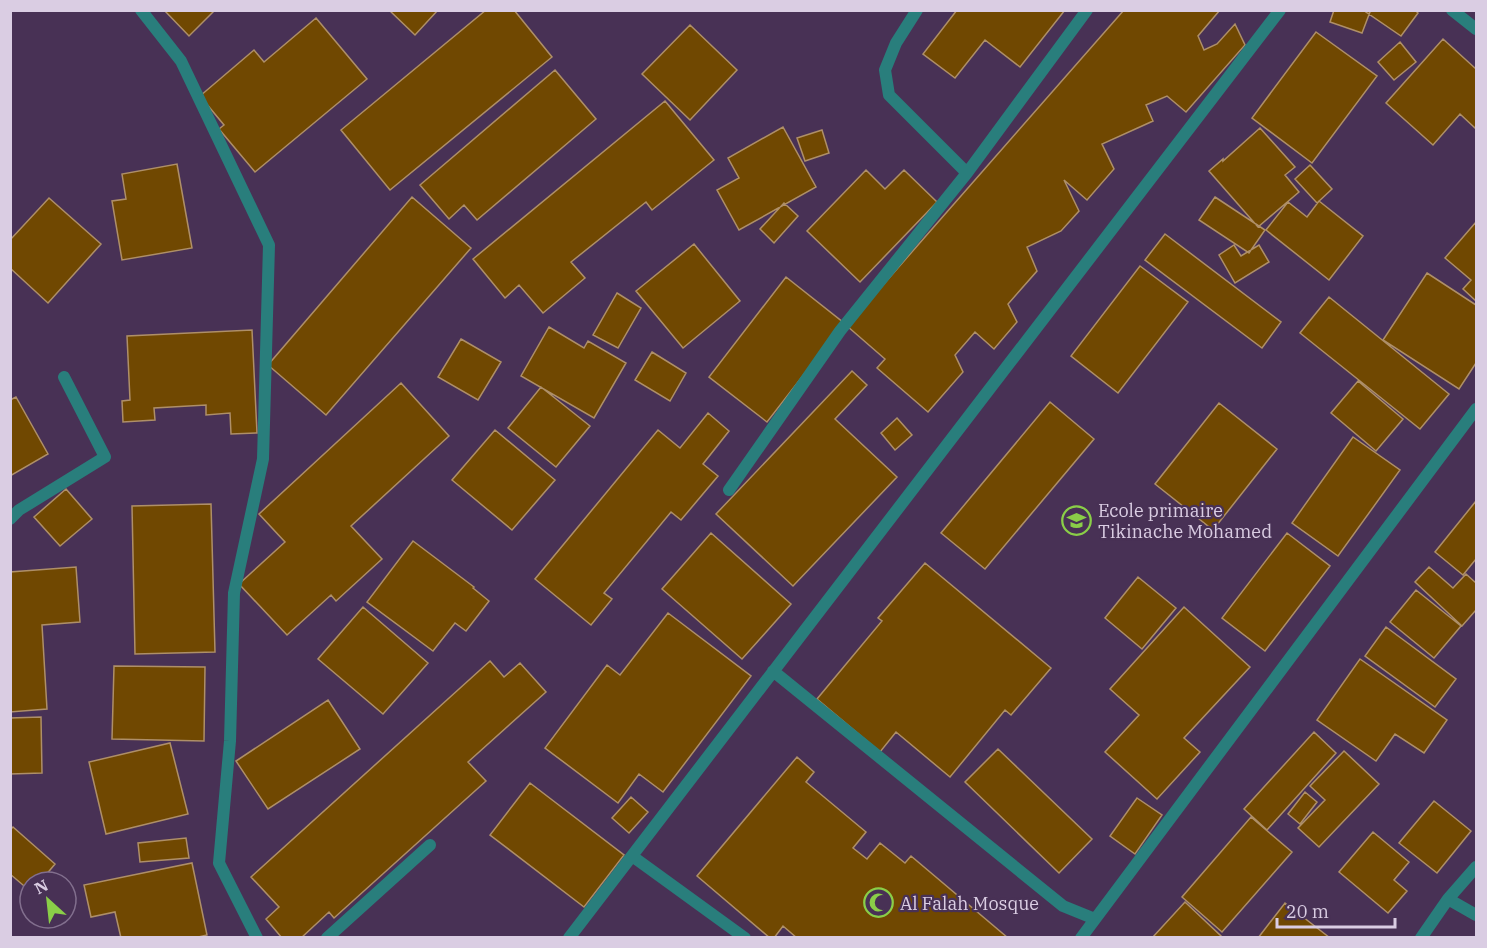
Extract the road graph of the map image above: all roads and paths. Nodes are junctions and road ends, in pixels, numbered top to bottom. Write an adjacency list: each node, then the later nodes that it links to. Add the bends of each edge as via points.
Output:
1 (141, 10): 19 (street, via 181,61 269,245 263,459 234,593 230,741 219,863)
2 (917, 10): 7 (street, via 885,70 889,95)
3 (1087, 10): 7 (street)
4 (1280, 10): 12 (street)
5 (1452, 10): 6 (street)
6 (1476, 29)
7 (967, 173): 10 (street, via 840,331)
8 (64, 377): 11 (street, via 105,457)
9 (1476, 409): 18 (street)
10 (729, 490)
11 (10, 519)
12 (773, 671): 14 (street); 18 (street, via 1063,906)
13 (429, 845): 20 (street)
14 (632, 856): 21 (street); 22 (street)
15 (1476, 867): 16 (street)
16 (1448, 899): 17 (street); 24 (street)
17 (1476, 915)
18 (1095, 919): 23 (street)
19 (257, 938)
20 (327, 938)
21 (569, 938)
22 (745, 938)
23 (1081, 938)
24 (1421, 938)

